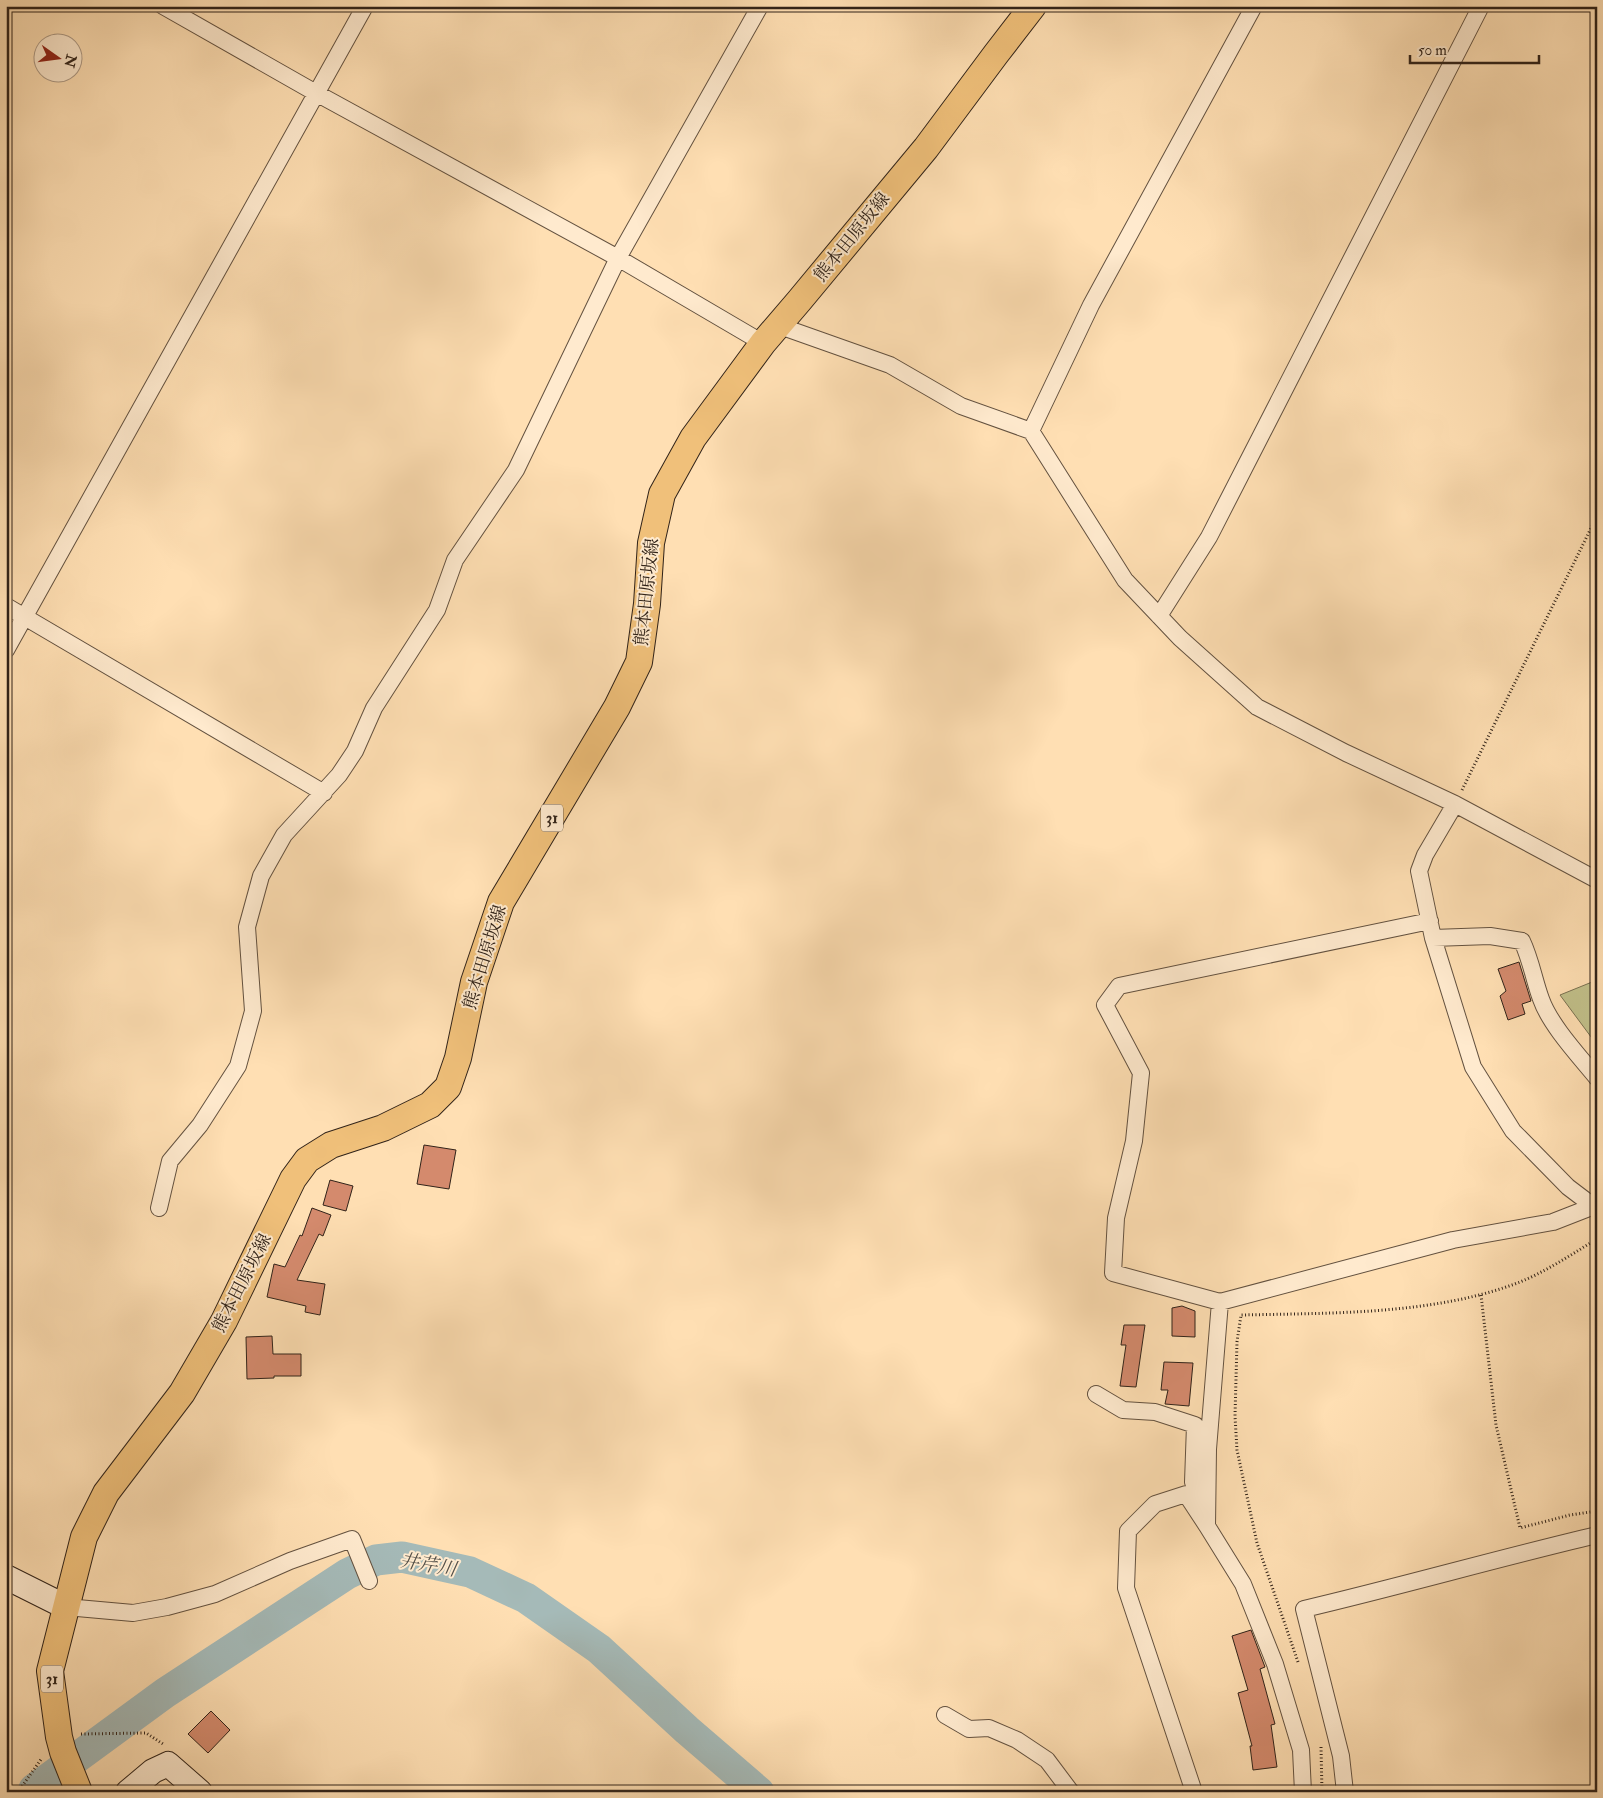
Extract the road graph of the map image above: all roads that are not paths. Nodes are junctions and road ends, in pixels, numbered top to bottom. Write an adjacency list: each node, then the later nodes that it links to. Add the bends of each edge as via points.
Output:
1 (163, 6): 7 (street)
2 (365, 6): 7 (street)
3 (760, 6): 8 (street)
4 (1033, 6): 9 (main road, 熊本田原坂線 / 31, via 926,148)
5 (1254, 6): 10 (street, via 1091,305)
6 (1481, 6): 13 (street, via 1209,537)
7 (316, 93): 8 (street); 12 (street)
8 (618, 258): 9 (street); 15 (street, via 516,470 455,560 437,610 374,708 355,751)
9 (770, 334): 10 (street, via 890,365 961,406); 29 (main road, 熊本田原坂線 / 31, via 693,438 662,494 651,543 639,662 617,708 501,902 474,982 458,1058 448,1087 430,1105 383,1128 331,1145 306,1160 293,1179 224,1321 182,1393 106,1493 84,1537)
10 (1031, 431): 13 (street, via 1125,580)
11 (6, 606): 12 (street)
12 (25, 616): 14 (street); 15 (street)
13 (1159, 616): 16 (street, via 1257,707)
14 (6, 650)
15 (324, 793): 21 (street, via 284,835 261,876 247,927 253,1011 238,1066 200,1125 170,1161)
16 (1455, 804): 17 (street); 18 (street, via 1419,871)
17 (1596, 878)
18 (1430, 921): 19 (street); 23 (street, via 1119,986 1105,1005 1142,1073 1134,1141 1116,1218 1113,1273)
19 (1433, 938): 20 (street, via 1490,936 1522,941 1530,956 1541,1001 1560,1032); 22 (street, via 1473,1067 1513,1131 1568,1187)
20 (1597, 1078)
21 (159, 1208)
22 (1595, 1208): 23 (street, via 1553,1222 1453,1240)
23 (1220, 1302): 25 (street, via 1208,1449)
24 (1096, 1394): 25 (street, via 1123,1410 1155,1412 1195,1425 1193,1482)
25 (1207, 1526): 35 (street, via 1186,1494 1155,1504 1128,1531 1126,1588); 36 (street, via 1243,1584 1274,1664 1301,1750)
26 (1597, 1535): 37 (street, via 1304,1609 1341,1756)
27 (6, 1577): 29 (street)
28 (369, 1581): 29 (street, via 352,1538 215,1594 167,1607 133,1613)
29 (66, 1607): 31 (main road, 熊本田原坂線 / 31, via 50,1671)
30 (945, 1715): 34 (street, via 969,1729 989,1728 1017,1740 1047,1760)
31 (78, 1787)
32 (128, 1792): 33 (street, via 153,1771 168,1764)
33 (200, 1792)
34 (1071, 1792)
35 (1194, 1792)
36 (1303, 1792)
37 (1345, 1792)

